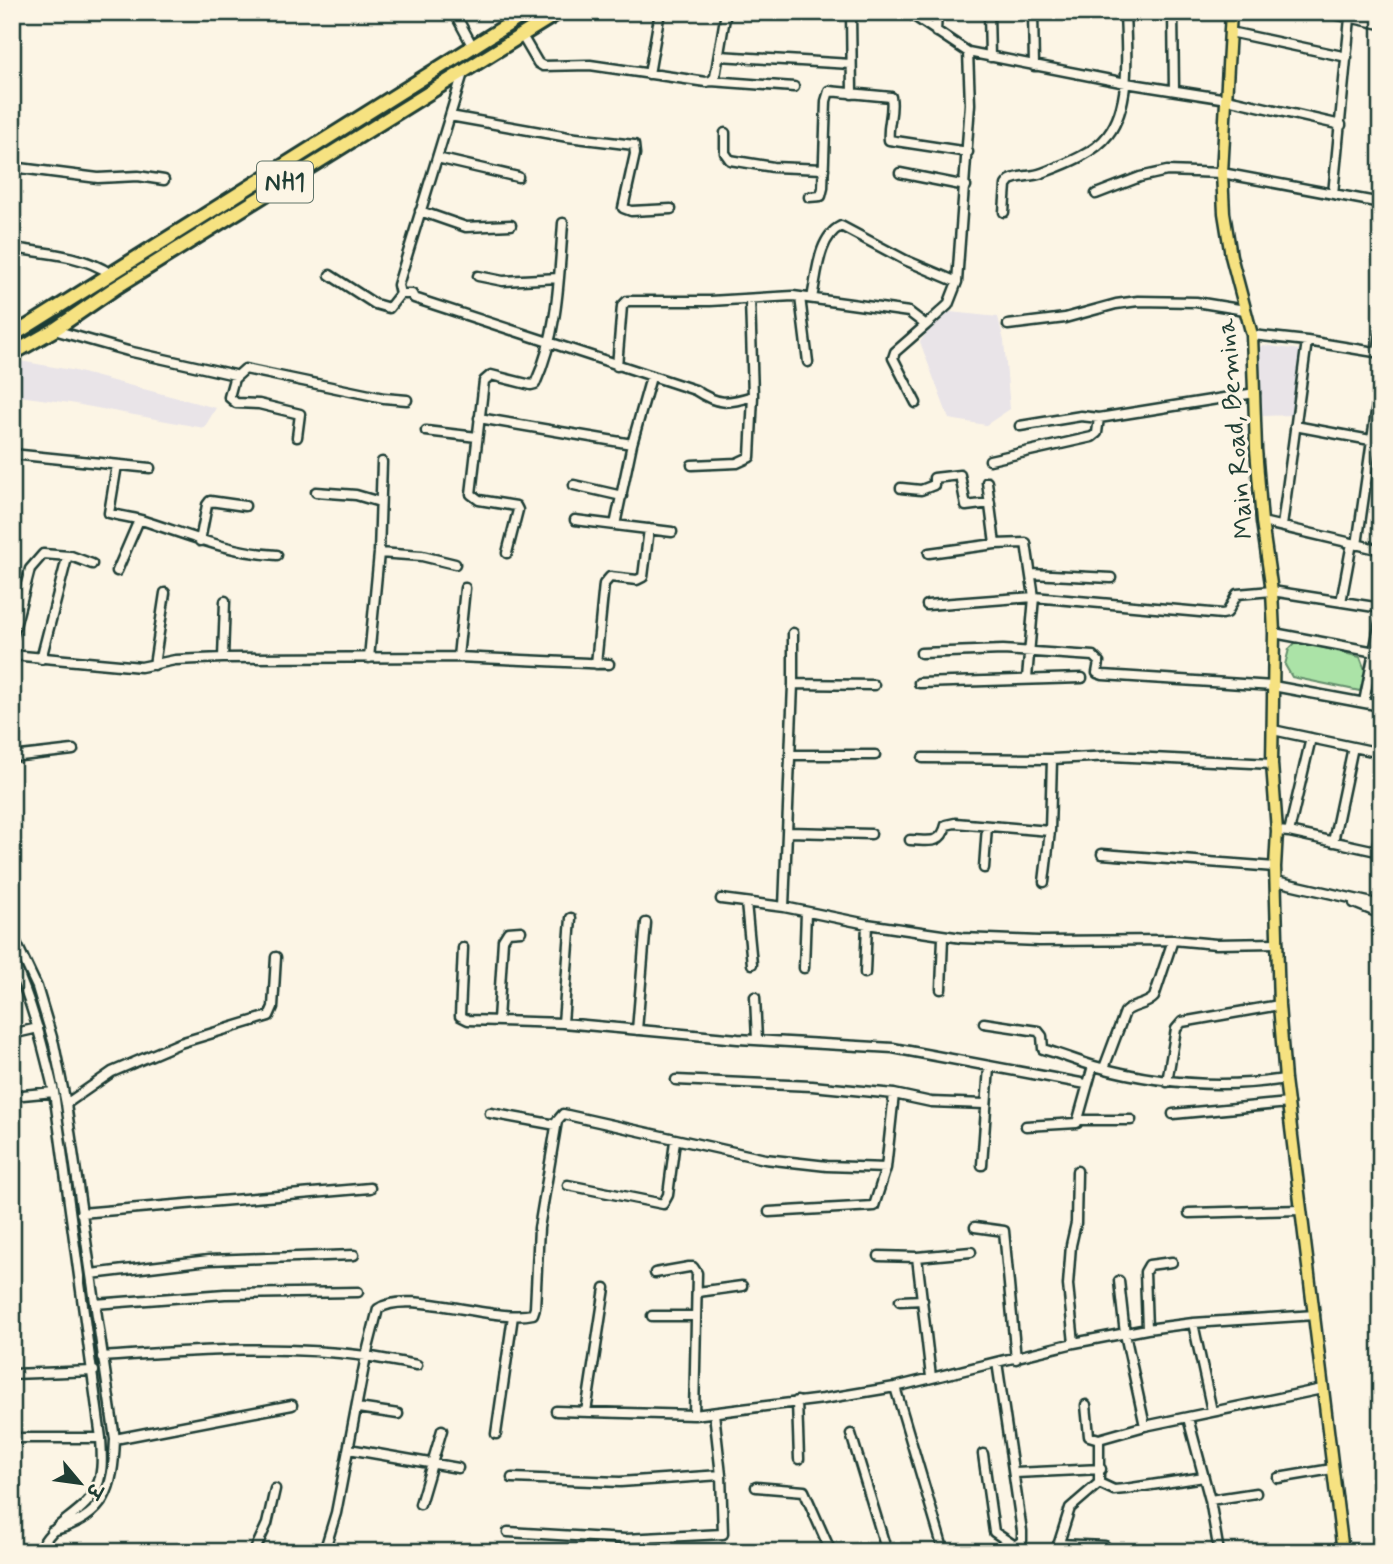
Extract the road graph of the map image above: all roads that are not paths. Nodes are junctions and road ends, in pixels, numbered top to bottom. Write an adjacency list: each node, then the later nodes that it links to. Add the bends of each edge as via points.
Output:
1 (454, 12): 20 (street)
2 (528, 12): 20 (highway, NH1)
3 (559, 12): 19 (highway, NH1)
4 (660, 12): 28 (street)
5 (726, 12): 22 (street)
6 (851, 12): 25 (street)
7 (908, 12): 17 (street)
8 (937, 12): 17 (street)
9 (989, 12): 23 (street)
10 (1033, 12): 26 (street)
11 (1125, 12): 30 (street)
12 (1173, 12): 32 (street)
13 (1231, 12): 18 (main road, Main Road, Bemina)
14 (1324, 12): 15 (street)
15 (1350, 18): 16 (street); 24 (street)
16 (1381, 24)
17 (936, 32): 21 (street)
18 (1230, 32): 24 (street); 34 (main road, Main Road, Bemina)
19 (521, 34): 27 (highway, NH1); 28 (street, via 543,65 590,65)
20 (473, 47): 57 (highway, NH1)
21 (968, 52): 23 (street); 38 (street)
22 (719, 56): 25 (street); 29 (street)
23 (990, 57): 26 (street)
24 (1347, 57): 36 (street)
25 (851, 64): 33 (street)
26 (1034, 66): 30 (street)
27 (463, 71): 35 (street); 69 (highway, NH1)
28 (649, 74): 29 (street)
29 (711, 82): 31 (street)
30 (1126, 83): 32 (street); 53 (street, via 1107,136 1060,165 1010,180)
31 (794, 87)
32 (1174, 90): 34 (street)
33 (852, 94): 38 (street, via 891,97 889,140); 41 (street, via 829,91)
34 (1227, 99): 36 (street); 43 (main road, Main Road, Bemina)
35 (450, 116): 39 (street); 51 (street, via 634,145 623,208)
36 (1341, 125): 48 (street)
37 (725, 133): 41 (street, via 725,153 730,160)
38 (968, 152): 46 (street)
39 (437, 158): 44 (street); 52 (street)
40 (12, 167): 45 (street, via 98,178)
41 (824, 169): 49 (street, via 821,196)
42 (900, 173): 46 (street)
43 (1222, 173): 47 (street, via 1153,172); 48 (street); 66 (main road, Main Road, Bemina, via 1227,232)
44 (518, 177)
45 (164, 180)
46 (966, 186): 61 (street)
47 (1097, 194)
48 (1333, 194): 50 (street)
49 (809, 197)
50 (1381, 203)
51 (671, 209)
52 (421, 211): 55 (street, via 466,227); 62 (street, via 398,285)
53 (1004, 212)
54 (563, 223): 60 (street)
55 (511, 225)
56 (12, 248): 57 (street, via 71,257 97,264)
57 (111, 274): 72 (highway, NH1)
58 (330, 275): 62 (street, via 374,304 389,308)
59 (478, 276): 60 (street, via 503,281)
60 (559, 278): 74 (street)
61 (957, 282): 64 (street, via 841,226 829,234 823,248); 67 (street, via 948,305)
62 (400, 294): 74 (street, via 412,294)
63 (800, 297): 64 (street); 65 (street); 77 (street)
64 (812, 298): 67 (street, via 909,312)
65 (750, 299): 78 (street, via 624,303); 83 (street)
66 (1245, 310): 68 (street, via 1196,302 1138,302); 71 (main road, Main Road, Bemina)
67 (926, 325): 85 (street, via 893,358)
68 (1008, 325)
69 (54, 330): 76 (highway, NH1); 79 (street)
70 (1381, 333): 75 (street)
71 (1252, 335): 73 (street); 82 (main road, Main Road, Bemina)
72 (12, 336)
73 (1307, 341): 75 (street); 89 (street)
74 (550, 342): 78 (street); 86 (street, via 535,384 487,377)
75 (1379, 353)
76 (12, 354)
77 (808, 362)
78 (617, 366): 80 (street)
79 (235, 375): 84 (street, via 245,369); 91 (street, via 229,397 236,403 300,414)
80 (650, 377): 83 (street, via 718,402); 95 (street)
81 (1381, 377): 93 (street)
82 (1255, 393): 87 (street); 112 (main road, Main Road, Bemina)
83 (753, 396): 100 (street, via 750,457 737,463)
84 (407, 400)
85 (916, 403)
86 (479, 418): 92 (street); 95 (street)
87 (1099, 418): 88 (street, via 1081,416); 97 (street, via 1092,437)
88 (1020, 426)
89 (1295, 426): 93 (street); 114 (street)
90 (426, 431): 92 (street)
91 (297, 437)
92 (477, 437): 122 (street, via 471,494 518,510)
93 (1371, 440): 94 (street); 119 (street)
94 (1381, 442)
95 (632, 444): 106 (street)
96 (12, 454): 99 (street)
97 (990, 460)
98 (382, 461): 107 (street)
99 (117, 465): 101 (street); 110 (street, via 109,513)
100 (692, 465)
101 (150, 468)
102 (987, 482): 108 (street)
103 (574, 485): 106 (street)
104 (901, 488): 108 (street, via 921,490 934,485 934,478 960,474 966,506)
105 (316, 492): 107 (street)
106 (622, 496): 113 (street)
107 (380, 502): 121 (street)
108 (990, 503): 118 (street)
109 (245, 506): 117 (street, via 210,501)
110 (139, 520): 117 (street); 128 (street)
111 (575, 520): 113 (street)
112 (1262, 522): 114 (street); 132 (main road, Main Road, Bemina)
113 (615, 524): 115 (street)
114 (1282, 526): 119 (street)
115 (649, 529): 116 (street); 151 (street, via 643,577 610,577 604,584)
116 (672, 532)
117 (200, 541): 124 (street, via 251,554)
118 (995, 544): 123 (street); 129 (street, via 1026,543)
119 (1355, 544): 120 (street); 136 (street)
120 (1381, 550)
121 (379, 552): 127 (street); 149 (street)
122 (507, 553)
123 (929, 554)
124 (277, 555)
125 (69, 556): 126 (street); 142 (street, via 43,554 34,562); 150 (street)
126 (92, 564)
127 (455, 564)
128 (117, 571)
129 (1031, 574): 130 (street); 134 (street)
130 (1111, 578)
131 (465, 588): 147 (street)
132 (1272, 591): 134 (street, via 1237,594 1222,614); 136 (street); 141 (main road, Main Road, Bemina)
133 (165, 593): 153 (street)
134 (1034, 597): 137 (street); 143 (street)
135 (225, 601): 148 (street)
136 (1341, 602): 138 (street)
137 (927, 605)
138 (1381, 608)
139 (1381, 617): 144 (street)
140 (793, 633): 157 (street)
141 (1274, 633): 144 (street); 159 (main road, Main Road, Bemina)
142 (12, 638)
143 (1031, 651): 145 (street); 154 (street); 159 (street, via 1093,656 1099,662 1097,673 1102,675)
144 (1375, 652): 160 (street)
145 (921, 653)
146 (12, 655): 150 (street)
147 (458, 657): 149 (street); 151 (street)
148 (223, 658): 149 (street); 153 (street)
149 (369, 658)
150 (41, 659): 153 (street)
151 (596, 664): 152 (street)
152 (609, 664)
153 (154, 665)
154 (1027, 678): 155 (street); 156 (street)
155 (1082, 678)
156 (919, 683)
157 (793, 684): 158 (street); 168 (street)
158 (874, 685)
159 (1273, 686): 160 (street); 162 (main road, Main Road, Bemina)
160 (1364, 702): 161 (street)
161 (1381, 706)
162 (1273, 730): 164 (street); 173 (main road, Main Road, Bemina)
163 (1381, 734): 167 (street)
164 (1311, 738): 165 (street); 179 (street)
165 (1353, 747): 167 (street); 182 (street)
166 (73, 750): 170 (street)
167 (1379, 753)
168 (790, 755): 169 (street); 178 (street)
169 (875, 755)
170 (12, 757)
171 (923, 758): 172 (street)
172 (1052, 759): 173 (street, via 1112,756); 176 (street)
173 (1272, 764): 177 (main road, Main Road, Bemina)
174 (988, 826): 176 (street); 181 (street, via 949,824 937,840); 186 (street)
175 (1381, 829): 183 (street)
176 (1050, 831): 188 (street)
177 (1277, 831): 179 (street); 185 (main road, Main Road, Bemina)
178 (788, 832): 180 (street); 193 (street)
179 (1289, 832): 182 (street)
180 (871, 834)
181 (910, 840)
182 (1333, 842): 183 (street)
183 (1378, 852)
184 (1102, 854): 185 (street)
185 (1275, 867): 187 (main road, Main Road, Bemina)
186 (984, 868)
187 (1276, 881): 189 (street); 203 (main road, Main Road, Bemina)
188 (1044, 882)
189 (1342, 897): 192 (street); 195 (street)
190 (721, 899): 191 (street)
191 (746, 903): 193 (street); 207 (street)
192 (1381, 905)
193 (784, 907): 194 (street)
194 (806, 912): 198 (street); 208 (street)
195 (1381, 914)
196 (570, 918): 214 (street)
197 (646, 923): 217 (street)
198 (867, 924): 201 (street); 209 (street)
199 (521, 931): 213 (street, via 508,932 503,940)
200 (12, 934): 231 (street, via 37,987)
201 (943, 937): 202 (street); 210 (street)
202 (1173, 940): 203 (street); 222 (street, via 1154,997 1125,1012)
203 (1278, 943): 212 (main road, Main Road, Bemina)
204 (463, 948): 213 (street, via 460,1016)
205 (276, 957): 231 (street, via 269,1016 180,1044 113,1072)
206 (12, 958): 216 (street)
207 (752, 964)
208 (804, 968)
209 (865, 973)
210 (940, 989)
211 (755, 997): 219 (street)
212 (1279, 1005): 223 (main road, Main Road, Bemina); 225 (street, via 1182,1022 1176,1029)
213 (498, 1020): 214 (street)
214 (564, 1023): 217 (street)
215 (984, 1023): 220 (street, via 1040,1032 1043,1049)
216 (38, 1028): 218 (street); 227 (street)
217 (637, 1030): 219 (street)
218 (12, 1034)
219 (757, 1040): 221 (street, via 893,1048)
220 (1093, 1066): 222 (street); 226 (street)
221 (989, 1067): 226 (street); 232 (street)
222 (1104, 1068): 225 (street)
223 (1285, 1079): 225 (street, via 1227,1085); 230 (main road, Main Road, Bemina)
224 (676, 1080): 228 (street)
225 (1167, 1082)
226 (1086, 1084): 235 (street)
227 (54, 1092): 229 (street); 278 (street)
228 (894, 1094): 232 (street, via 931,1102); 241 (street)
229 (12, 1096)
230 (1289, 1103): 234 (street); 245 (main road, Main Road, Bemina)
231 (66, 1104): 247 (street)
232 (985, 1104): 240 (street)
233 (490, 1113): 237 (street)
234 (1173, 1114)
235 (1079, 1120): 236 (street); 238 (street, via 1073,1125)
236 (1131, 1120)
237 (556, 1125): 239 (street, via 563,1114); 266 (street, via 540,1228 535,1308 533,1314)
238 (1026, 1126)
239 (675, 1141): 241 (street, via 765,1159); 243 (street, via 663,1203)
240 (982, 1165)
241 (886, 1168): 246 (street, via 874,1206)
242 (1077, 1171): 272 (street, via 1068,1285)
243 (568, 1185)
244 (370, 1188): 247 (street)
245 (1301, 1210): 248 (street); 265 (main road, Main Road, Bemina)
246 (769, 1212)
247 (81, 1213): 256 (street)
248 (1189, 1213)
249 (975, 1227): 275 (street, via 1004,1231)
250 (971, 1252): 253 (street)
251 (354, 1255): 256 (street, via 209,1260)
252 (879, 1256): 253 (street)
253 (917, 1257): 262 (street)
254 (1172, 1262): 270 (street, via 1149,1265 1145,1272)
255 (655, 1273): 260 (street, via 693,1267)
256 (91, 1274): 264 (street)
257 (1119, 1281): 271 (street)
258 (743, 1286): 260 (street)
259 (605, 1288): 289 (street)
260 (698, 1292): 268 (street)
261 (358, 1293): 264 (street, via 225,1294)
262 (923, 1300): 263 (street); 280 (street)
263 (900, 1301)
264 (94, 1304): 274 (street)
265 (1315, 1315): 269 (street); 282 (main road, Main Road, Bemina)
266 (513, 1316): 273 (street, via 408,1302 385,1304 378,1309); 296 (street)
267 (652, 1316): 268 (street)
268 (696, 1316): 292 (street)
269 (1193, 1323): 270 (street); 288 (street)
270 (1147, 1329): 271 (street)
271 (1125, 1334): 272 (street); 294 (street)
272 (1074, 1343): 275 (street)
273 (366, 1356): 274 (street, via 319,1349); 277 (street); 286 (street)
274 (102, 1357): 300 (street)
275 (1016, 1359): 276 (street)
276 (998, 1362): 280 (street); 309 (street)
277 (417, 1365)
278 (94, 1371): 279 (street); 299 (street)
279 (12, 1374)
280 (931, 1377): 281 (street)
281 (895, 1387): 283 (street); 331 (street)
282 (1322, 1389): 288 (street); 308 (main road, Main Road, Bemina)
283 (797, 1401): 290 (street); 304 (street)
284 (292, 1405): 300 (street)
285 (1086, 1405): 301 (street, via 1089,1436)
286 (358, 1408): 291 (street); 302 (street)
287 (556, 1410): 289 (street)
288 (1212, 1411): 293 (street)
289 (586, 1412): 292 (street)
290 (714, 1413): 292 (street); 310 (street)
291 (398, 1414)
292 (694, 1415)
293 (1188, 1418): 294 (street); 312 (street)
294 (1145, 1426): 301 (street)
295 (442, 1430): 305 (street)
296 (496, 1434)
297 (851, 1434): 330 (street)
298 (12, 1438): 299 (street)
299 (101, 1438): 320 (street, via 95,1491)
300 (115, 1439): 320 (street, via 112,1479 98,1508)
301 (1099, 1439): 307 (street)
302 (349, 1449): 305 (street); 327 (street)
303 (983, 1454): 324 (street, via 994,1532 1012,1544)
304 (799, 1459)
305 (432, 1464): 306 (street); 319 (street)
306 (458, 1468)
307 (1101, 1469): 309 (street); 314 (street)
308 (1332, 1469): 313 (street); 334 (main road, Main Road, Bemina)
309 (1015, 1473): 324 (street, via 1022,1541)
310 (721, 1475): 311 (street, via 620,1482); 322 (street, via 723,1534)
311 (512, 1478)
312 (1204, 1478): 314 (street, via 1114,1490); 318 (street)
313 (1278, 1478)
314 (1099, 1483): 323 (street, via 1070,1508)
315 (755, 1487): 329 (street, via 804,1491)
316 (275, 1489): 326 (street)
317 (1256, 1493): 318 (street)
318 (1210, 1500): 333 (street)
319 (420, 1504)
320 (52, 1531): 325 (street)
321 (508, 1532): 322 (street)
322 (625, 1539): 328 (street)
323 (1057, 1548): 332 (street, via 1105,1546)
324 (1013, 1550)
325 (39, 1552)
326 (254, 1552)
327 (324, 1552)
328 (625, 1552)
329 (831, 1552)
330 (887, 1552)
331 (944, 1552)
332 (1109, 1552)
333 (1219, 1552)
334 (1343, 1552)

